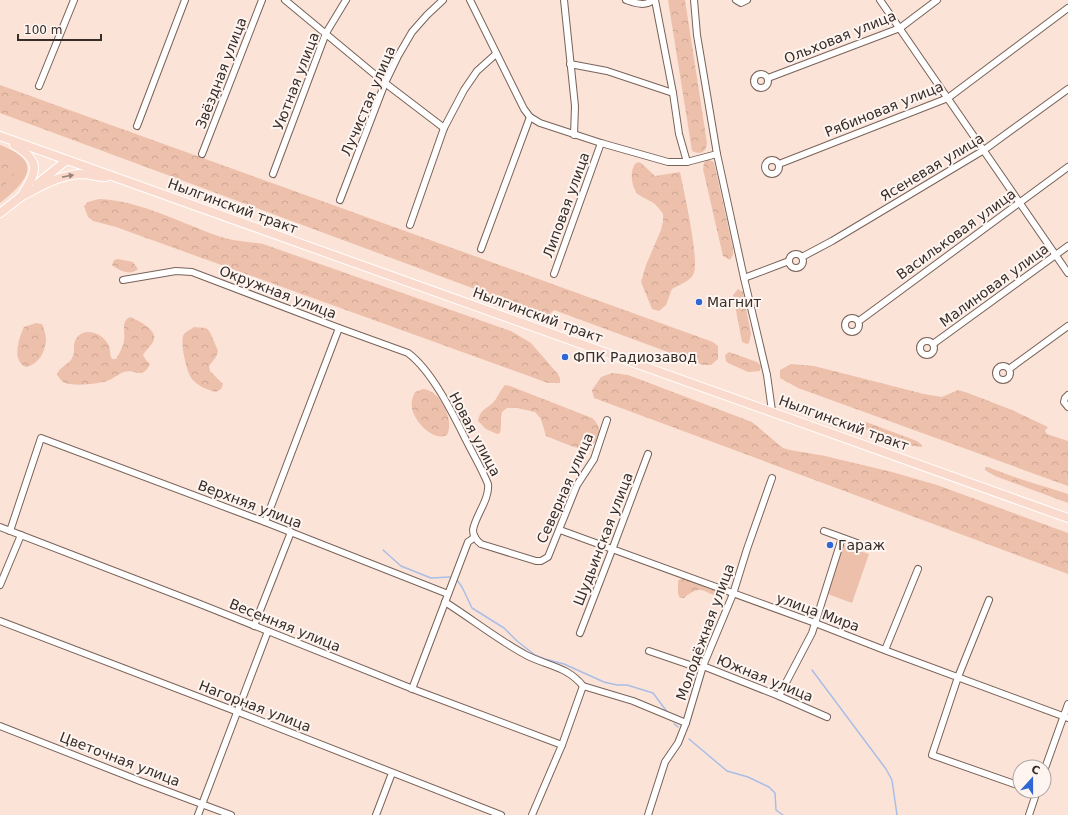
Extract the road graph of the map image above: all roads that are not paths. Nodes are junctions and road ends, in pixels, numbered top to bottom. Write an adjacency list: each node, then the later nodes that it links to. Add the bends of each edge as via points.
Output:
1 (74, 0): 23 (street)
2 (185, 0): 28 (street)
3 (262, 0): 34 (street, Звёздная улица)
4 (285, 0): 18 (street)
5 (346, 0): 18 (street, Уютная улица)
6 (443, 0): 22 (street, Лучистая улица, via 412,32)
7 (470, 0): 19 (street)
8 (564, 0): 20 (street)
9 (626, 0): 10 (street, via 642,5)
10 (654, 0): 25 (street)
11 (694, 0): 35 (street)
12 (736, 0): 13 (street, via 741,3)
13 (747, 0)
14 (880, 0): 17 (street)
15 (937, 0): 17 (street, Ольховая улица)
16 (1068, 8): 26 (street, Рябиновая улица)
17 (900, 28): 21 (street, Ольховая улица); 26 (street)
18 (326, 33): 22 (street); 40 (street, Уютная улица)
19 (496, 54): 27 (street); 29 (street, via 477,71)
20 (570, 64): 25 (street, via 607,72); 30 (street, via 575,106)
21 (768, 78)
22 (385, 83): 29 (street); 43 (street, Лучистая улица)
23 (39, 86)
24 (1068, 89): 33 (street, Ясеневая улица)
25 (673, 93): 37 (street, via 679,134)
26 (948, 98): 33 (street); 38 (street, Рябиновая улица)
27 (530, 117): 30 (street); 48 (street)
28 (137, 126)
29 (444, 128): 46 (street)
30 (574, 135): 32 (street)
31 (0, 136): 36 (main road, Нылгинский тракт); 42 (main road, via 23,150 33,162 33,176)
32 (601, 144): 37 (street, via 668,162); 53 (street, Липовая улица)
33 (984, 150): 44 (street); 50 (street, Ясеневая улица)
34 (202, 154)
35 (718, 154): 37 (street); 54 (street)
36 (67, 160): 41 (main road, Нылгинский тракт); 42 (main road)
37 (687, 162)
38 (779, 164)
39 (1068, 167): 44 (street, Васильковая улица)
40 (273, 174)
41 (117, 178): 42 (main road, one-way to 41, via 53,180 70,175); 63 (main road, Нылгинский тракт)
42 (20, 197): 45 (main road)
43 (340, 200)
44 (1020, 203): 49 (street); 56 (street, Васильковая улица)
45 (0, 213)
46 (410, 225)
47 (1068, 246): 49 (street, Малиновая улица)
48 (481, 249)
49 (1056, 255): 52 (street); 59 (street, Малиновая улица)
50 (802, 257): 51 (street, via 794,254); 51 (street, via 802,263 797,267 791,266)
51 (789, 261): 54 (street)
52 (1068, 273)
53 (554, 274)
54 (744, 278): 63 (street)
55 (123, 280): 58 (street, Окружная улица, via 176,271 192,272)
56 (858, 321)
57 (1068, 326): 60 (street)
58 (339, 328): 68 (street, Окружная улица); 75 (street, Новая улица, via 408,352 418,360 432,379 488,484 488,492 473,530)
59 (933, 344)
60 (1009, 368)
61 (1068, 395): 62 (street, via 1064,402)
62 (1068, 407)
63 (772, 411): 67 (main road, Нылгинский тракт)
64 (607, 420): 70 (street, Северная улица, via 594,459 577,485)
65 (648, 454): 78 (street, Шудьинская улица)
66 (772, 478): 82 (street, Молодёжная улица)
67 (1068, 518)
68 (265, 522): 72 (street, Верхняя улица, via 41,438); 73 (street, Верхняя улица)
69 (0, 528): 72 (street, Весенняя улица)
70 (560, 530): 75 (street, Северная улица, via 548,557 541,561 481,544); 78 (street, улица Мира)
71 (824, 530): 76 (street)
72 (10, 531): 74 (street, Весенняя улица)
73 (291, 532): 81 (street, Верхняя улица); 87 (street)
74 (21, 535): 80 (street); 87 (street, Весенняя улица)
75 (475, 537): 81 (street, via 468,542)
76 (842, 538): 77 (street); 86 (street)
77 (857, 543)
78 (612, 550): 82 (street, улица Мира); 89 (street, Шудьинская улица)
79 (918, 569): 90 (street)
80 (0, 585)
81 (448, 594): 84 (street)
82 (733, 594): 86 (street, улица Мира); 92 (street, Молодёжная улица)
83 (989, 600): 93 (street)
84 (446, 602): 94 (street, via 526,655 566,671); 95 (street)
85 (0, 621): 98 (street, Нагорная улица)
86 (814, 623): 90 (street, улица Мира); 96 (street, via 812,633)
87 (254, 626): 88 (street, Весенняя улица)
88 (268, 631): 95 (street, Весенняя улица); 98 (street)
89 (580, 633)
90 (885, 650): 93 (street, улица Мира)
91 (649, 651): 92 (street, Южная улица, via 690,665)
92 (703, 666): 96 (street, Южная улица); 101 (street, Молодёжная улица)
93 (958, 677): 100 (street, улица Мира); 106 (street, via 932,755)
94 (583, 686): 101 (street, via 633,701); 103 (street)
95 (412, 689): 103 (street, Весенняя улица)
96 (779, 696): 99 (street, Южная улица)
97 (1068, 704): 100 (street)
98 (238, 712): 105 (street, Нагорная улица); 108 (street)
99 (827, 717)
100 (1066, 717): 104 (street)
101 (686, 723): 114 (street, Молодёжная улица, via 678,743 665,762)
102 (0, 726): 108 (street, Цветочная улица)
103 (562, 745): 113 (street)
104 (1049, 759)
105 (392, 773): 111 (street); 112 (street, Нагорная улица)
106 (1012, 783)
107 (1033, 799): 115 (street)
108 (203, 804): 109 (street); 110 (street, Цветочная улица)
109 (198, 815)
110 (231, 815)
111 (376, 815)
112 (501, 815)
113 (532, 815)
114 (648, 815)
115 (1029, 815)

